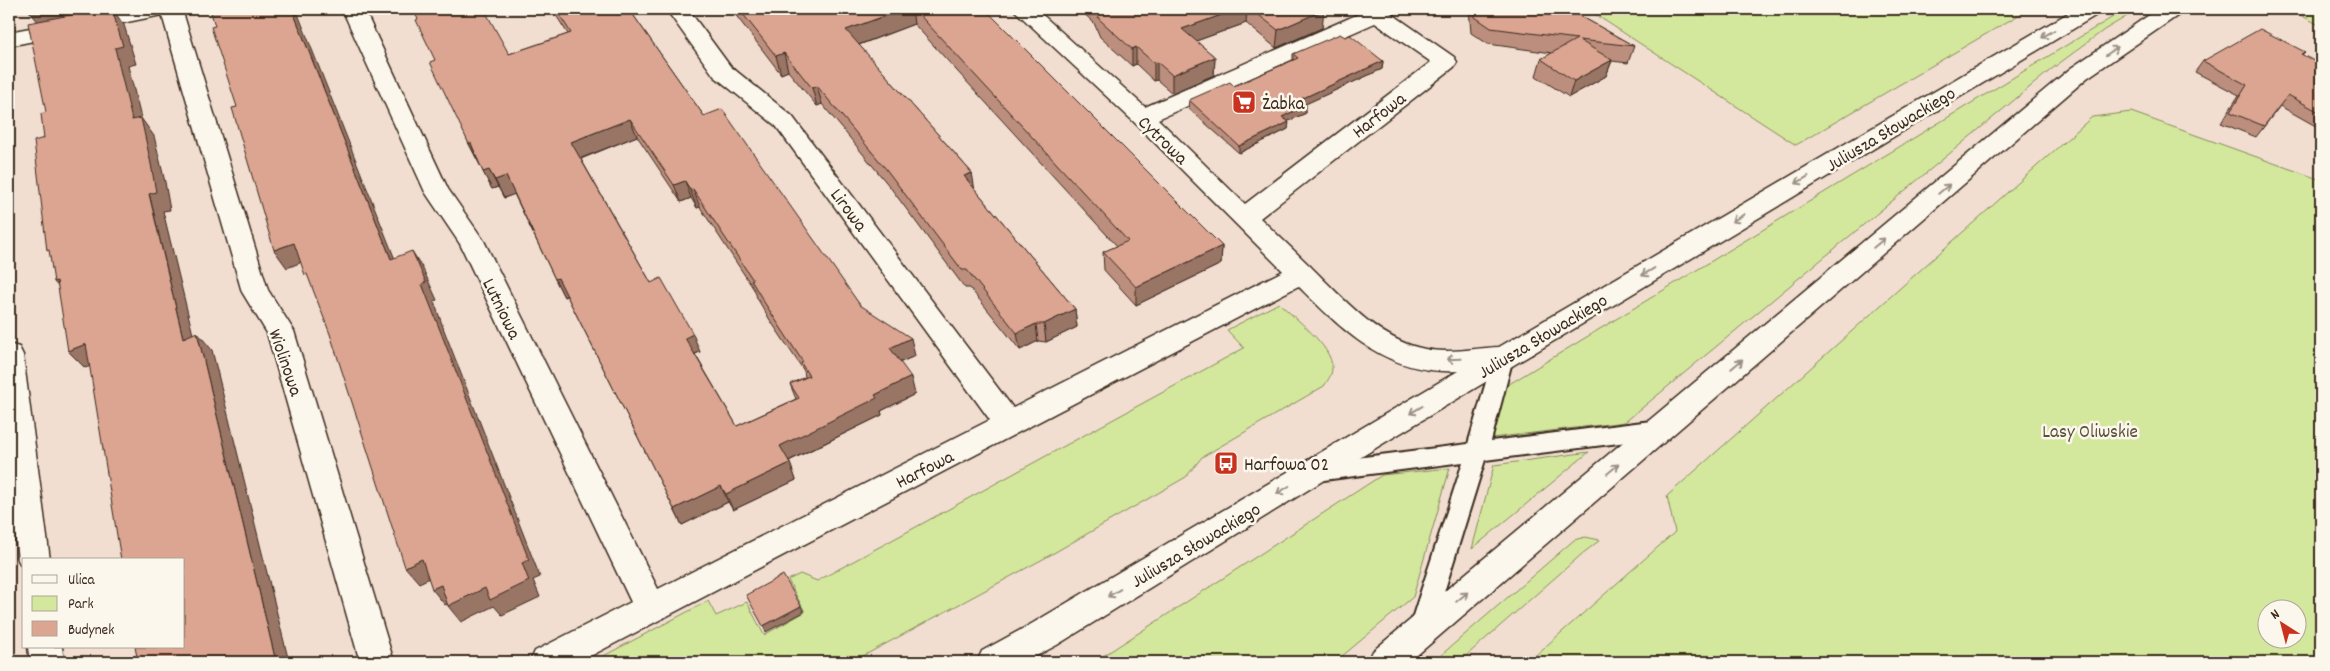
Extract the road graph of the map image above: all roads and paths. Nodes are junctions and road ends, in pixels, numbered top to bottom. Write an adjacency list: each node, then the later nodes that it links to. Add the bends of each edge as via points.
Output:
1 (161, 9): 9 (street)
2 (171, 9): 24 (street, Wiolinowa, via 254,292 280,331)
3 (353, 9): 20 (street, Lutniowa, via 437,192 471,241)
4 (677, 9): 15 (street, Lirowa, via 722,70 784,121)
5 (1024, 9): 10 (street, Cytrowa)
6 (2090, 9): 14 (street, Juliusza Słowackiego, one-way to 14)
7 (2172, 9): 16 (street, one-way to 7, via 2079,73)
8 (1373, 11): 10 (street, Harfowa); 11 (street, Harfowa, via 1446,62)
9 (9, 39)
10 (1142, 117): 11 (street, Cytrowa)
11 (1245, 217): 12 (street, Cytrowa)
12 (1301, 272): 14 (street, Cytrowa, one-way to 12, via 1426,360 1390,348 1366,333); 15 (street, Harfowa)
13 (9, 355): 19 (street)
14 (1503, 358): 17 (lane); 18 (street, Juliusza Słowackiego, one-way to 18)
15 (1009, 424): 20 (street, Harfowa)
16 (1660, 429): 17 (lane); 21 (street, one-way to 16)
17 (1477, 452): 18 (lane); 21 (lane)
18 (1312, 472): 26 (street, Juliusza Słowackiego, one-way to 26)
19 (34, 558)
20 (651, 609): 25 (street, Harfowa)
21 (1419, 633): 27 (street)
22 (45, 648): 23 (street)
23 (47, 662)
24 (377, 662)
25 (547, 662)
26 (994, 662)
27 (1385, 662)

